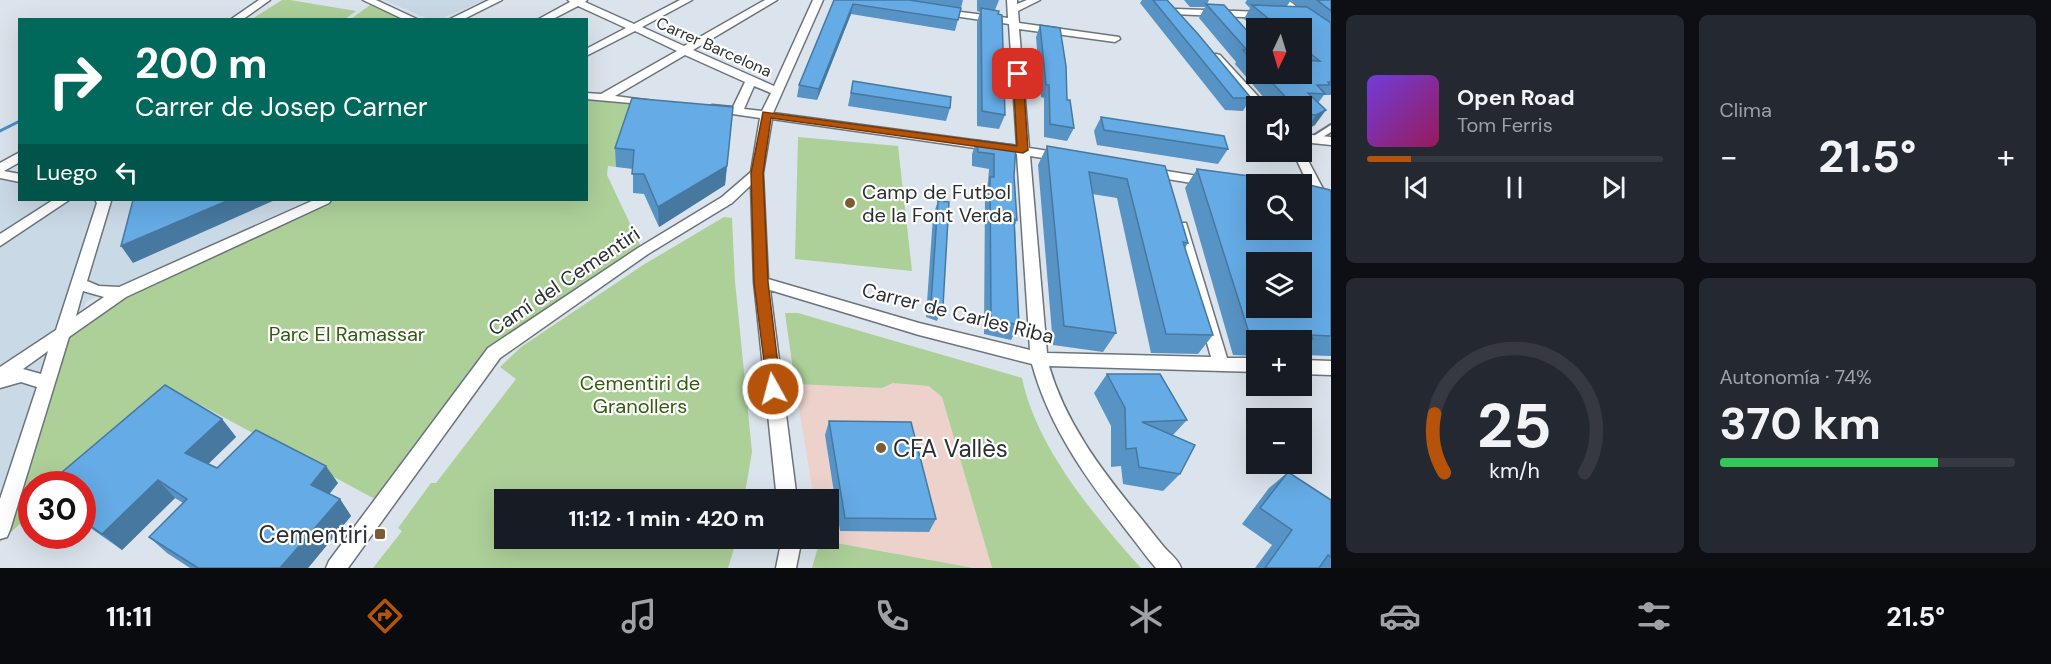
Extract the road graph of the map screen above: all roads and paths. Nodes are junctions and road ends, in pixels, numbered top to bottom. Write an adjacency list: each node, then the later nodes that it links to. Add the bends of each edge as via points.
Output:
1 (265, 0): 15 (street)
2 (368, 0): 16 (street)
3 (497, 0): 17 (street)
4 (687, 0): 20 (street)
5 (772, 0): 24 (street)
6 (819, 0): 27 (street)
7 (1035, 0): 13 (street)
8 (1168, 0): 12 (street)
9 (1282, 0): 14 (street)
10 (578, 1): 18 (street); 20 (street, Carrer Barcelona)
11 (925, 9): 13 (street)
12 (1176, 12): 14 (street); 19 (street)
13 (1014, 14): 22 (street); 39 (street)
14 (1301, 15): 21 (street)
15 (238, 18)
16 (409, 18)
17 (457, 18)
18 (546, 18)
19 (1188, 27)
20 (635, 28): 24 (street, Carrer Barcelona); 25 (street)
21 (1331, 38)
22 (1115, 39)
23 (1208, 49): 29 (street)
24 (684, 51): 26 (street, Carrer Barcelona); 30 (street)
25 (588, 52)
26 (751, 81): 27 (street, Carrer Barcelona); 33 (street)
27 (777, 92): 34 (street)
28 (588, 96): 30 (street)
29 (1253, 96)
30 (603, 98): 31 (street)
31 (660, 104)
32 (704, 108): 33 (street)
33 (737, 111): 34 (street)
34 (767, 114): 39 (street); 45 (street)
35 (1331, 128): 36 (street)
36 (1312, 137)
37 (1312, 139): 38 (street)
38 (1331, 141)
39 (1023, 150): 41 (street); 63 (street)
40 (18, 157): 43 (street)
41 (1078, 160)
42 (1305, 162): 55 (street)
43 (0, 168)
44 (1132, 169): 47 (street)
45 (757, 173): 59 (street); 74 (street, Camí del Cementiri, via 727,200 643,251 494,353)
46 (0, 174): 48 (street)
47 (1168, 176): 49 (street); 50 (street)
48 (18, 178)
49 (1222, 184)
50 (1173, 194)
51 (1312, 199): 55 (street)
52 (60, 201): 58 (street)
53 (104, 201): 60 (street)
54 (322, 201): 61 (street)
55 (1327, 201): 57 (street)
56 (1178, 215): 64 (street)
57 (1331, 218)
58 (0, 241)
59 (761, 282): 63 (street, Carrer de Carles Riba, via 919,329); 71 (street)
60 (79, 284): 61 (street, via 98,291); 62 (street)
61 (121, 292): 62 (street)
62 (64, 330): 68 (street); 69 (street)
63 (1039, 359): 64 (street, Carrer de Carles Riba); 76 (street, via 1047,391 1075,444 1113,499)
64 (1221, 364): 65 (street, Carrer de Carles Riba)
65 (1246, 365)
66 (1312, 367): 67 (street)
67 (1331, 368)
68 (0, 376)
69 (45, 382): 70 (street, via 20,375); 72 (street)
70 (0, 383)
71 (786, 489)
72 (0, 530)
73 (790, 549): 75 (street)
74 (336, 568)
75 (786, 568)
76 (1171, 568)

